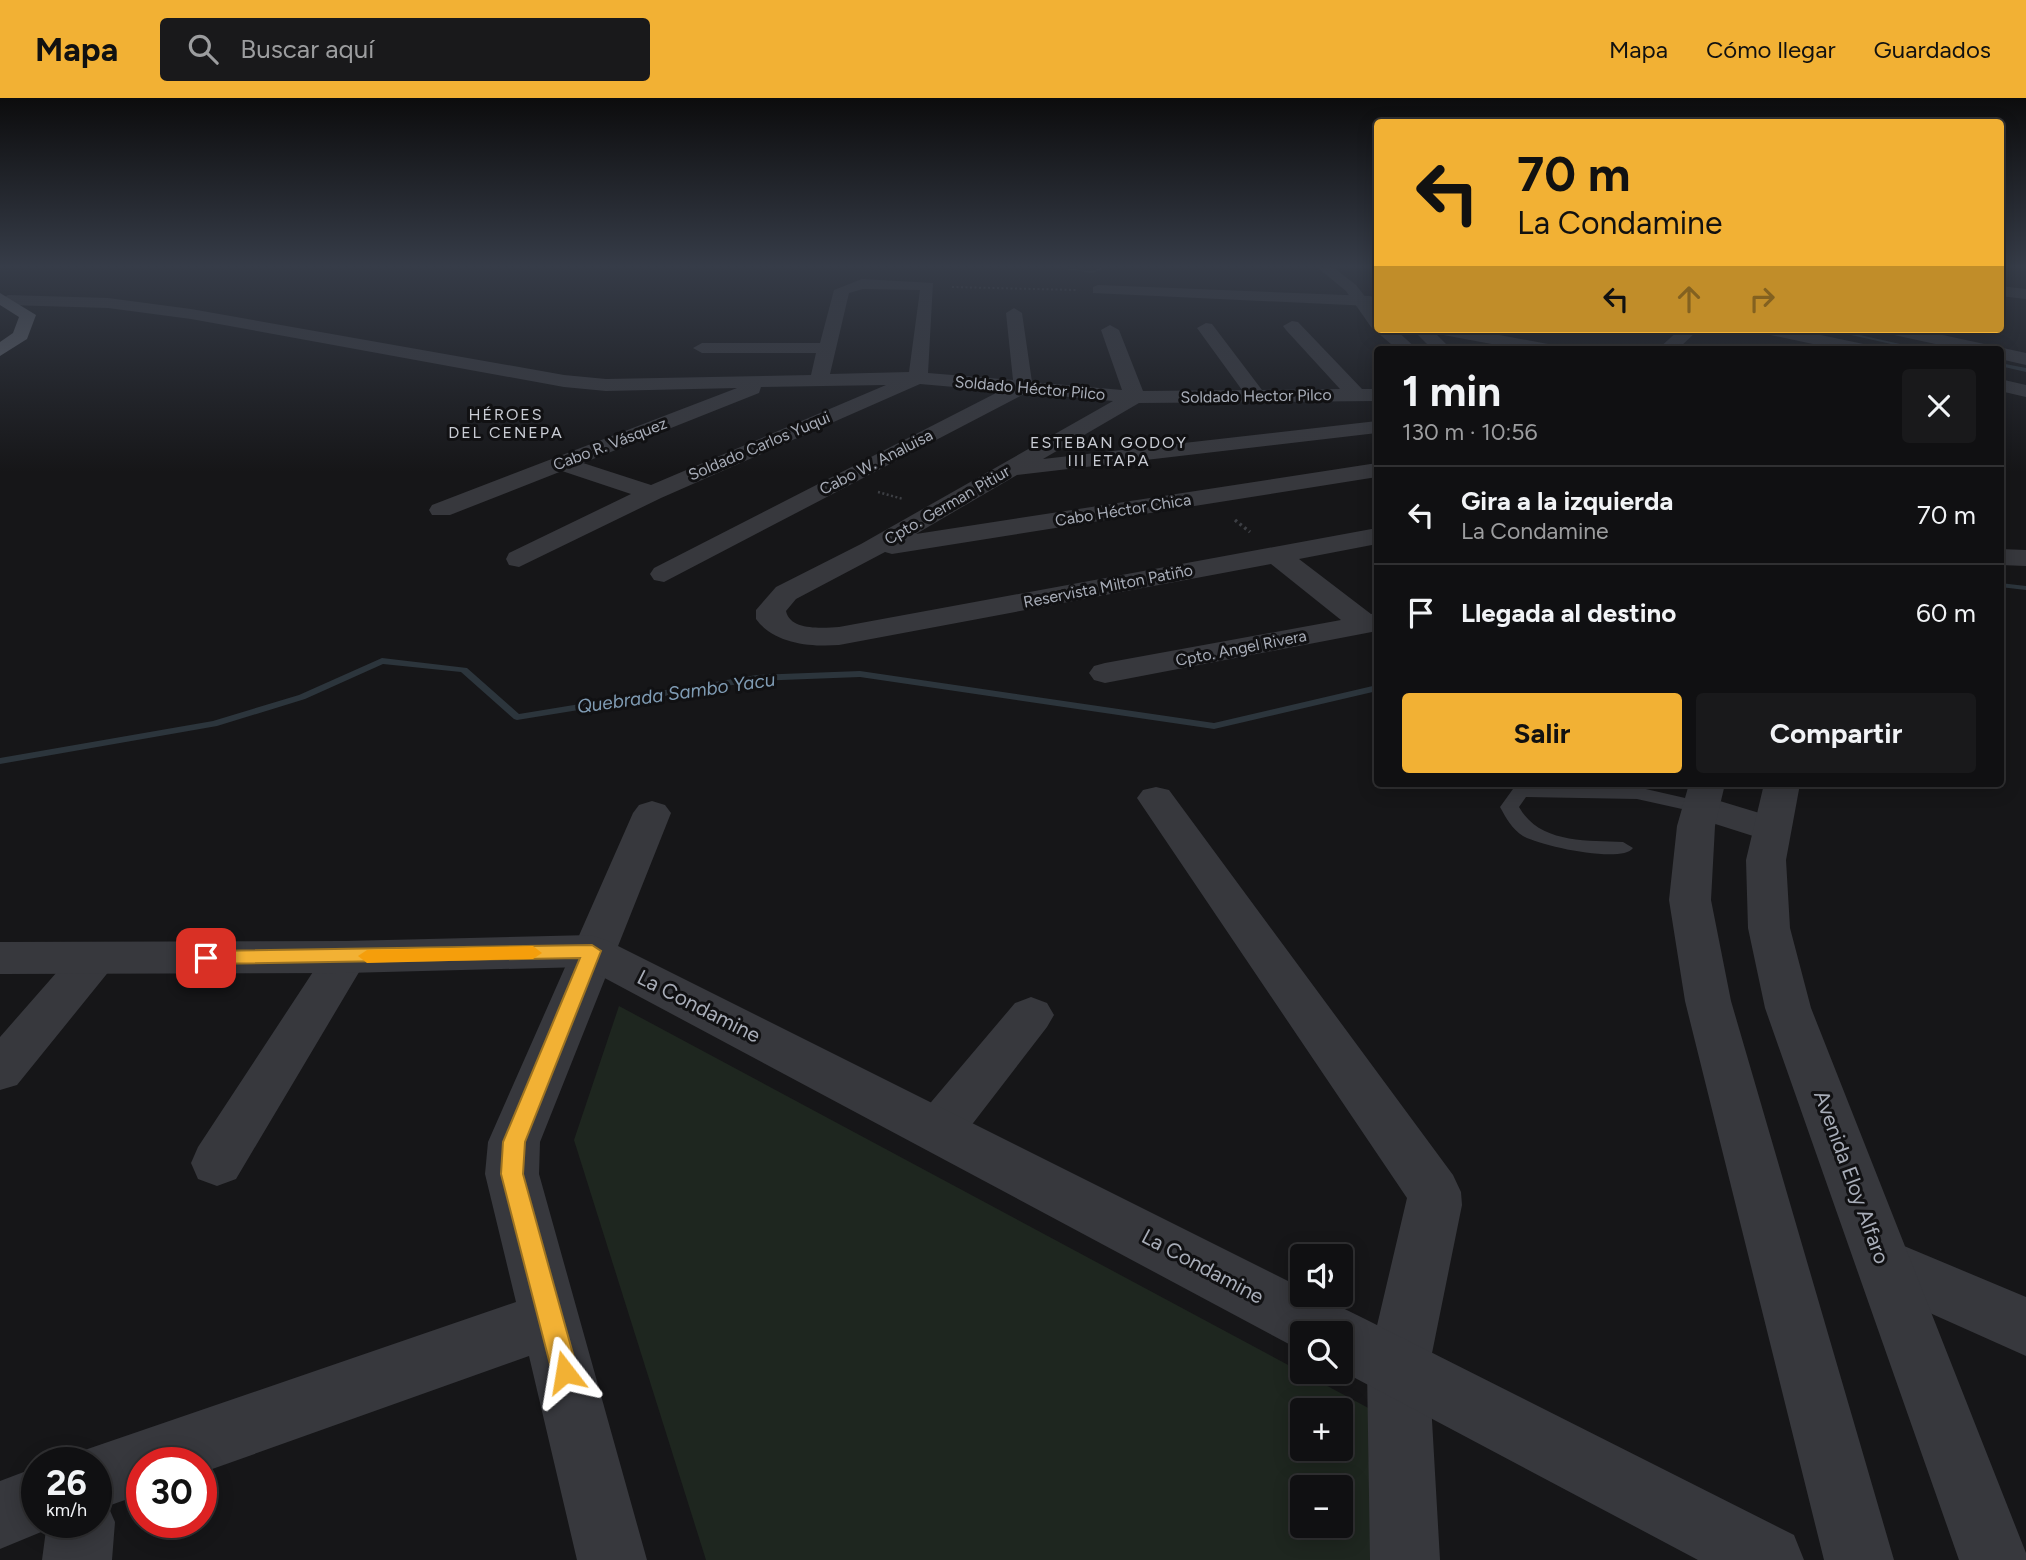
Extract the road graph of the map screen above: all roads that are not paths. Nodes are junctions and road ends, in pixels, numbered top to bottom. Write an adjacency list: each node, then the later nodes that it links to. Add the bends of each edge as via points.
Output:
1 (19, 336): 19 (highway)
2 (317, 336): 23 (street, Soldado Héctor Pilco, via 587,384)
3 (831, 336): 18 (street)
4 (923, 336): 22 (street)
5 (1017, 336): 26 (street)
6 (1112, 336): 30 (street)
7 (1212, 336): 31 (street)
8 (1301, 336): 28 (street)
9 (1476, 336): 14 (street)
10 (1566, 336): 15 (street)
11 (1795, 336): 13 (street)
12 (1947, 336): 16 (street)
13 (1829, 345)
14 (1527, 346)
15 (1553, 346)
16 (1977, 346)
17 (702, 348): 18 (street)
18 (828, 348): 24 (street)
19 (0, 351)
20 (2004, 354): 21 (street)
21 (2026, 359)
22 (918, 378): 24 (street, Soldado Héctor Pilco); 26 (street, Soldado Héctor Pilco); 38 (street, Soldado Carlos Yuqui)
23 (779, 379): 24 (street, Soldado Héctor Pilco); 35 (street, Cabo R. Vásquez)
24 (819, 379)
25 (2004, 386): 27 (street)
26 (1023, 387): 30 (street, Soldado Héctor Pilco); 46 (street, Cabo W. Analuisa)
27 (2026, 391)
28 (1356, 395): 29 (street, Soldado Hector Pilco); 31 (street, Soldado Hector Pilco)
29 (1374, 395)
30 (1135, 397): 31 (street, Soldado Hector Pilco); 32 (street, Cpto. German Pitiur)
31 (1257, 397)
32 (1101, 417): 34 (street); 37 (street, Cpto. German Pitiur)
33 (1374, 427): 34 (street)
34 (1153, 453): 37 (street)
35 (561, 463): 38 (street); 39 (street, Cabo R. Vásquez)
36 (1374, 470): 41 (street, Cabo Héctor Chica)
37 (1004, 471): 41 (street, Cpto. German Pitiur)
38 (652, 493): 45 (street, Soldado Carlos Yuqui)
39 (441, 510)
40 (1374, 537): 42 (street, Reservista Milton Patiño)
41 (870, 550): 48 (street, Cpto. German Pitiur, via 786,593 771,610 771,620 784,630)
42 (1277, 555): 47 (street); 48 (street, Reservista Milton Patiño)
43 (2004, 557): 44 (street)
44 (2026, 558)
45 (519, 559)
46 (664, 574)
47 (1371, 623): 49 (street, Cpto. Angel Rivera)
48 (839, 636)
49 (1105, 673)
50 (1703, 795): 52 (street); 54 (lane, via 1530,791 1520,793 1509,807 1513,819 1535,836); 77 (street, via 1690,900 1708,1001)
51 (1156, 798): 68 (street, via 1434,1192 1435,1205)
52 (1777, 807): 63 (street, Avenida Eloy Alfaro, via 1766,860 1769,928 1788,1008)
53 (652, 813): 55 (street)
54 (1623, 848)
55 (592, 951): 56 (street, La Condamine); 61 (street, La Condamine); 64 (street, via 514,1142 512,1157 512,1174)
56 (346, 957): 58 (street, La Condamine); 62 (street)
57 (0, 958): 58 (street, La Condamine)
58 (94, 959): 60 (street)
59 (1031, 1015): 61 (street)
60 (0, 1071)
61 (939, 1129): 65 (street, La Condamine)
62 (217, 1163)
63 (1885, 1265): 66 (street); 78 (street, Avenida Eloy Alfaro)
64 (552, 1319): 69 (street); 74 (street)
65 (1306, 1321)
66 (2026, 1327)
67 (1353, 1345): 68 (street)
68 (1398, 1368): 75 (street); 76 (street)
69 (112, 1471)
70 (21, 1506): 71 (street)
71 (0, 1515)
72 (79, 1538): 73 (street)
73 (77, 1560)
74 (612, 1560)
75 (1405, 1560)
76 (1769, 1560)
77 (1859, 1560)
78 (1994, 1560)

